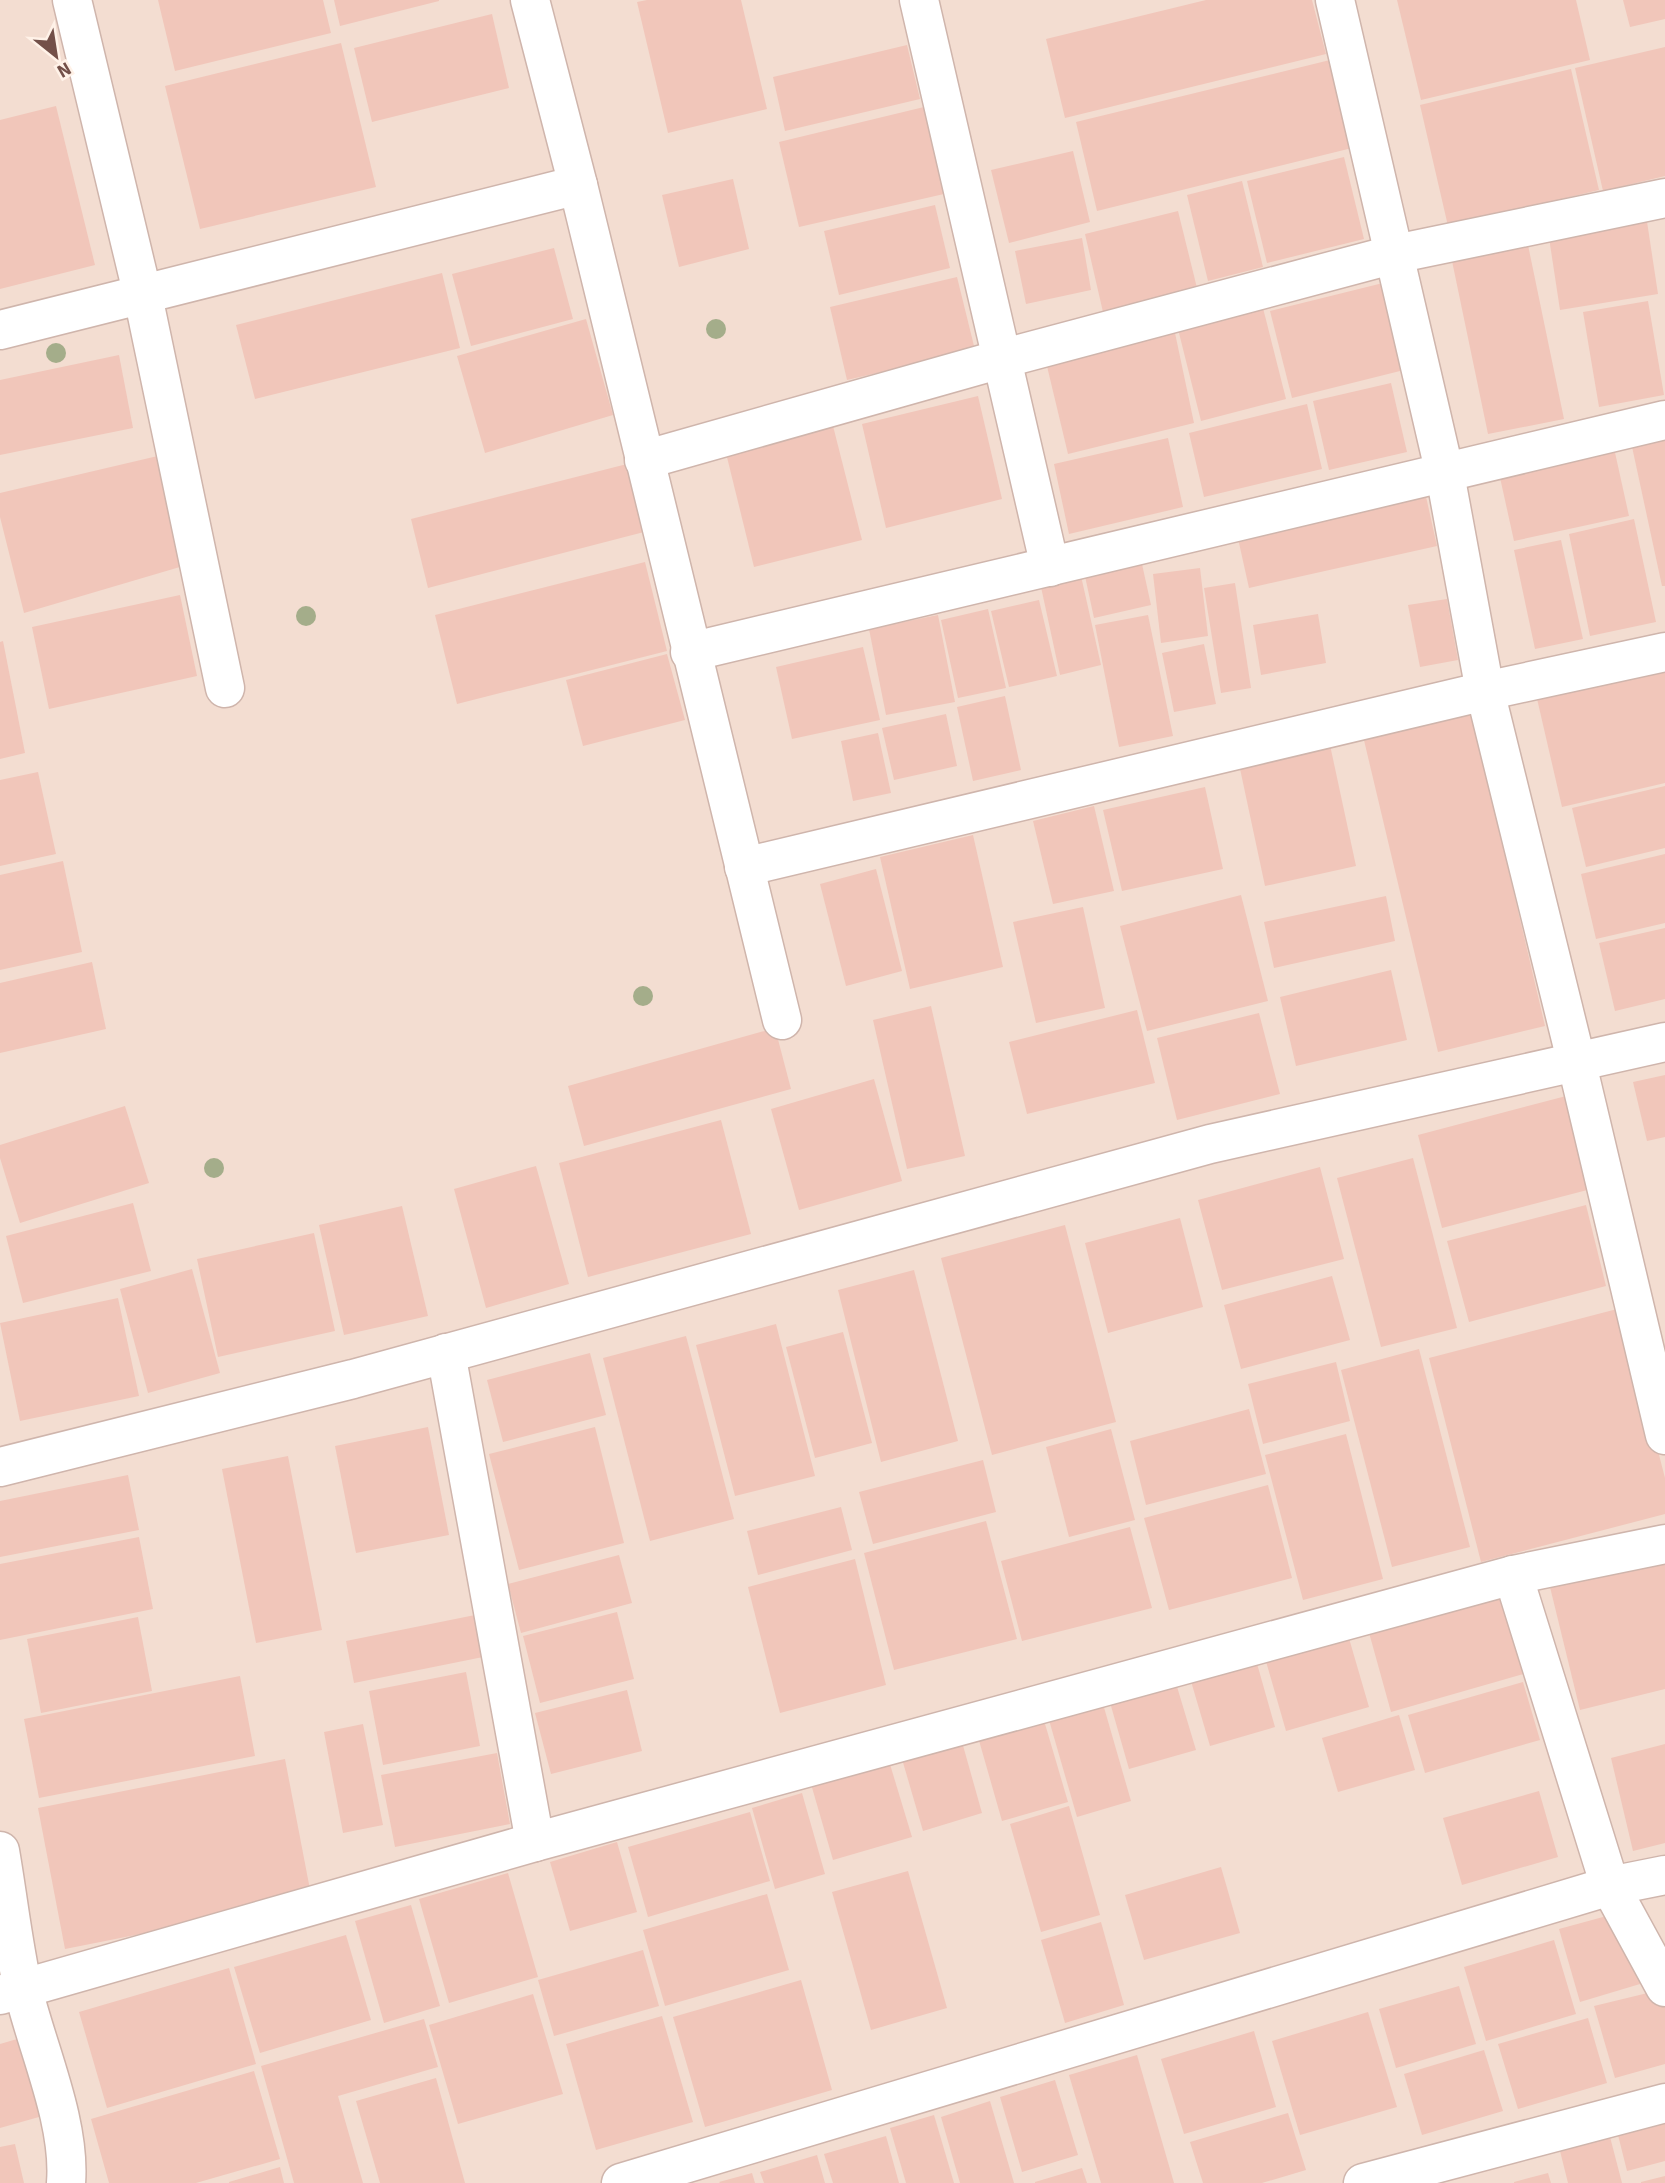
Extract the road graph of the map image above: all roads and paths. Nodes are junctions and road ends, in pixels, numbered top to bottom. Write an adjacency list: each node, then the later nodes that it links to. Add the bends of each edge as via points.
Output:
1 (72, 0): 8 (street)
2 (530, 0): 5 (street)
3 (919, 0): 10 (street)
4 (1335, 0): 7 (street)
5 (578, 185): 8 (street); 12 (street)
6 (1665, 198): 7 (street)
7 (1395, 254): 10 (street); 13 (street)
8 (143, 296): 9 (street); 17 (street)
9 (0, 330)
10 (1001, 359): 12 (street); 14 (street)
11 (1665, 420): 13 (street)
12 (644, 460): 15 (street)
13 (1445, 474): 14 (street); 18 (street)
14 (1050, 567): 15 (street)
15 (690, 652): 19 (street)
16 (1665, 652): 18 (street)
17 (225, 688)
18 (1485, 691): 19 (street); 22 (street)
19 (744, 867): 20 (street)
20 (782, 1020)
21 (1665, 1042): 22 (street)
22 (1577, 1064): 23 (street, via 1210,1144); 24 (street)
23 (446, 1353): 25 (street); 28 (street)
24 (1665, 1435)
25 (0, 1467)
26 (1665, 1544): 27 (street)
27 (1513, 1575): 28 (street); 31 (street)
28 (535, 1842): 33 (street)
29 (0, 1851): 33 (street)
30 (1665, 1875): 31 (street)
31 (1610, 1886): 32 (street); 36 (street)
32 (1665, 1987)
33 (11, 1991): 35 (street, via 57,2115)
34 (1665, 2103): 37 (street)
35 (66, 2183)
36 (621, 2183)
37 (1363, 2183)

